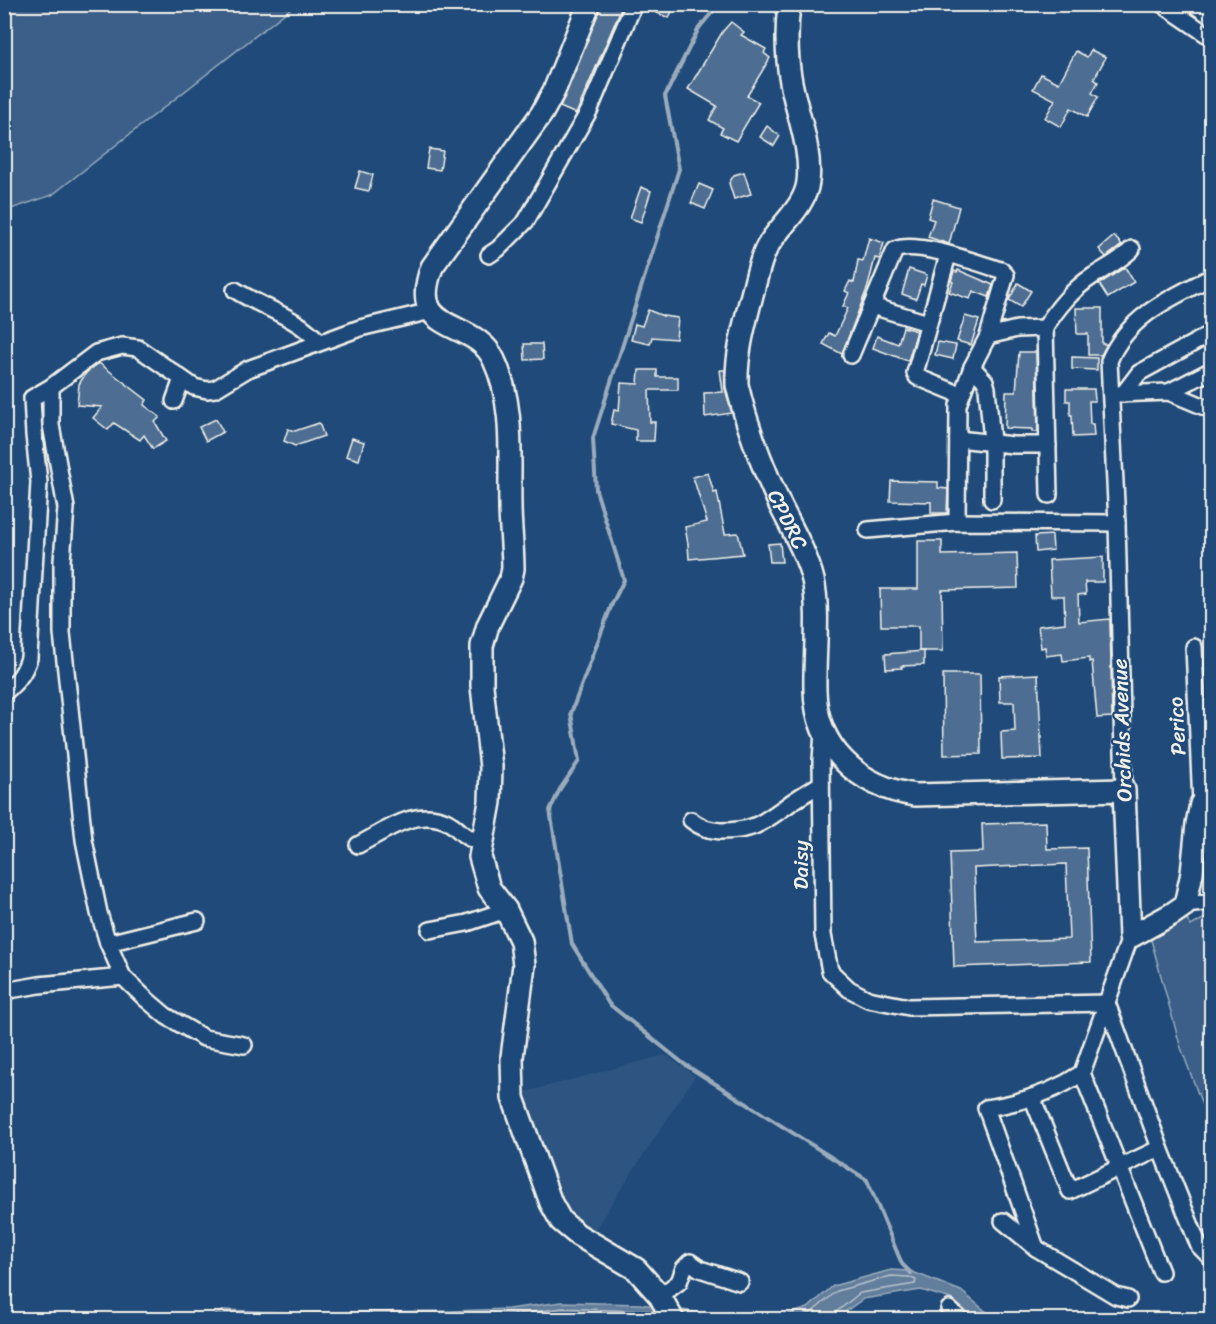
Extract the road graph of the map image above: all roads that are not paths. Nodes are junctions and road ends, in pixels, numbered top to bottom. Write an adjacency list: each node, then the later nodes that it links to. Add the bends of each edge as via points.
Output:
1 (588, 4): 12 (street, via 542,113 432,267 426,290)
2 (634, 4): 7 (street, via 589,111 526,221)
3 (789, 4): 38 (street, CPDRC, via 787,58 807,154 808,183 803,199 765,249 741,337 737,385 774,491 813,581 815,693)
4 (1162, 4): 5 (street)
5 (1212, 38)
6 (1132, 249): 14 (street, via 1119,262 1091,277 1055,310)
7 (489, 255)
8 (948, 255): 11 (street, via 907,246 895,250); 13 (street); 16 (street, via 1001,270 1006,275)
9 (1212, 277): 24 (street, Orchids Avenue, via 1169,298 1129,328 1109,361)
10 (235, 290): 17 (street, via 301,325)
11 (872, 306): 13 (street); 18 (street)
12 (431, 311): 17 (street); 43 (street, via 442,323 475,338 494,359 510,433 512,578 482,646 491,767 490,802)
13 (928, 323): 25 (street, via 915,373)
14 (1045, 328): 16 (street); 30 (street)
15 (1212, 333): 24 (street, via 1139,373)
16 (988, 336): 19 (street)
17 (320, 342): 21 (street, via 248,369 215,389 194,387)
18 (851, 355)
19 (972, 367): 25 (street); 29 (street, via 987,388)
20 (1212, 370): 23 (street)
21 (182, 379): 22 (street, via 138,348 122,346 96,353); 26 (street)
22 (51, 387): 37 (street, via 32,398 39,482 29,658 25,672); 51 (street, via 51,425 66,508 62,633 84,840)
23 (1169, 392): 24 (street); 27 (street)
24 (1116, 394): 34 (street, Orchids Avenue)
25 (961, 396): 28 (street)
26 (174, 401)
27 (1212, 410)
28 (958, 439): 29 (street); 33 (street)
29 (992, 441): 30 (street); 32 (street)
30 (1048, 446): 31 (street)
31 (1049, 495)
32 (992, 500)
33 (957, 522): 34 (street); 35 (street)
34 (1117, 523): 40 (street, Orchids Avenue)
35 (867, 530)
36 (1194, 647): 41 (street, Perico)
37 (4, 693)
38 (824, 732): 39 (street, Daisy); 40 (street, CPDRC, via 846,764 894,792 915,795)
39 (821, 784): 42 (street, via 754,827 710,830); 54 (street, Daisy, via 823,935 830,971 849,989 868,999 909,1007)
40 (1124, 790): 50 (street, Orchids Avenue)
41 (1206, 798): 46 (street, via 1197,824)
42 (691, 820)
43 (481, 842): 44 (street, via 468,839 443,819 418,818 403,821); 47 (street, via 480,857 489,888)
44 (358, 845)
45 (1212, 902): 46 (street)
46 (1185, 905): 50 (street)
47 (506, 910): 49 (street); 66 (street, via 520,941 524,965 512,1057 513,1098 551,1203 561,1221 578,1235 636,1269)
48 (197, 921): 51 (street)
49 (430, 930)
50 (1131, 936): 54 (street)
51 (108, 943): 52 (street)
52 (123, 977): 53 (street); 55 (street, via 184,1028 204,1038)
53 (4, 991)
54 (1107, 1003): 56 (street); 58 (street)
55 (244, 1045)
56 (1082, 1073): 57 (street, via 1065,1085); 59 (street)
57 (1032, 1097): 59 (street, via 1070,1191); 61 (street, via 986,1108)
58 (1160, 1148): 59 (street); 62 (street, via 1199,1246)
59 (1120, 1166): 63 (street)
60 (1003, 1221): 61 (street)
61 (1036, 1248): 65 (street, via 1116,1296)
62 (1212, 1259)
63 (1161, 1272)
64 (740, 1282): 66 (street, via 690,1262)
65 (1128, 1299)
66 (666, 1306)

